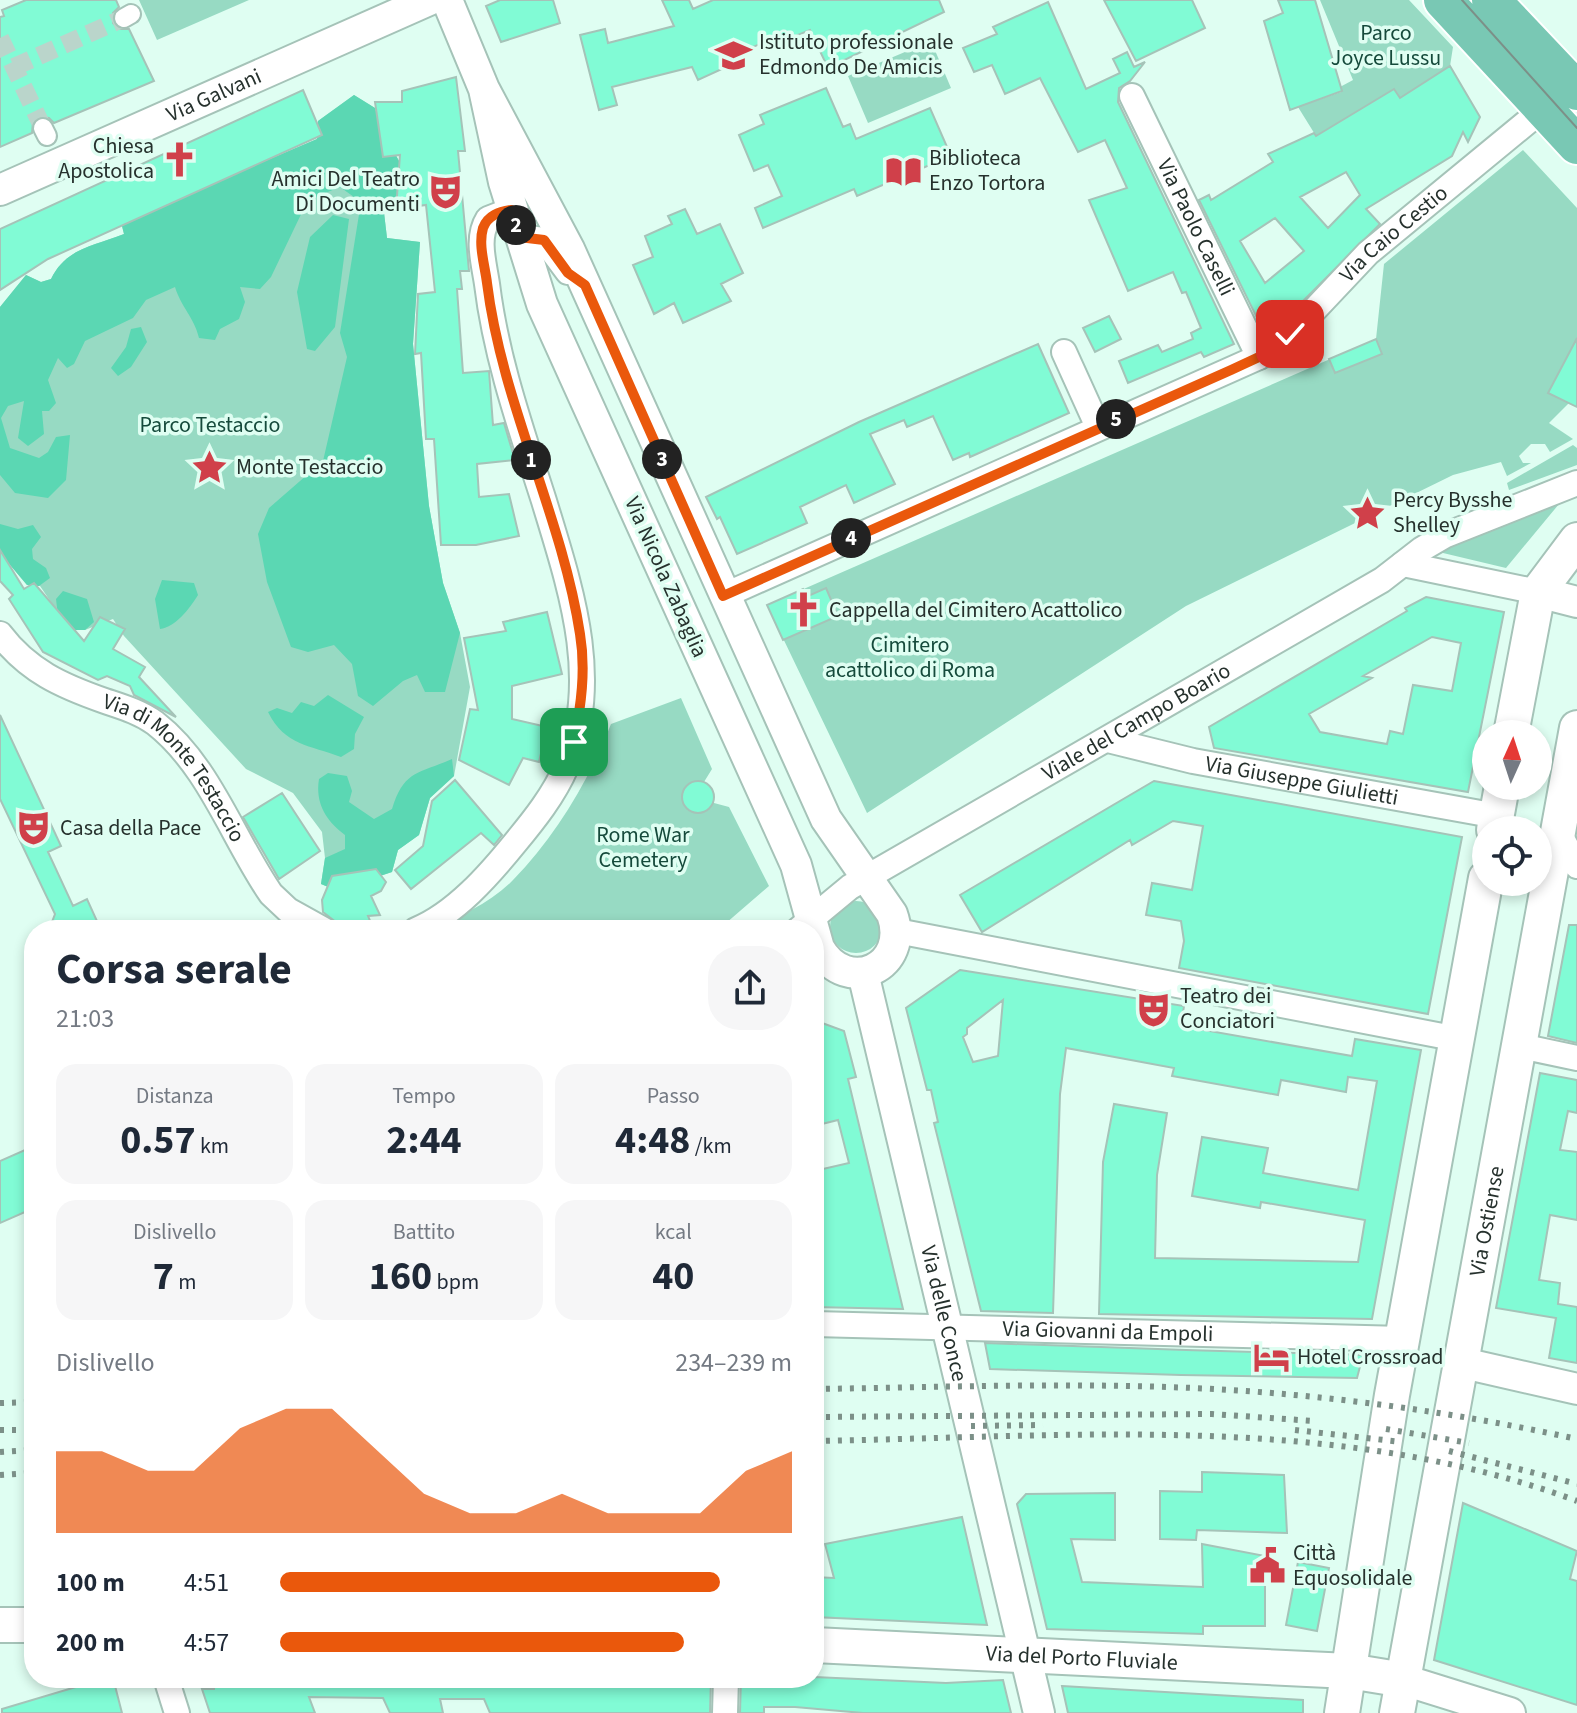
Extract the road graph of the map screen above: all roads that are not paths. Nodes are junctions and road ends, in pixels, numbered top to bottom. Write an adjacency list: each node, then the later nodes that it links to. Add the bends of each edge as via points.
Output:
1 (429, 0): 10 (street, Via Galvani)
2 (447, 0): 5 (street, Via Nicola Zabaglia)
3 (1443, 0): 8 (main road)
4 (1491, 0): 6 (main road)
5 (484, 89): 11 (street, Via Nicola Zabaglia); 12 (street, Via Nicola Zabaglia)
6 (1577, 91)
7 (1132, 96): 14 (street, Via Paolo Caselli)
8 (1543, 109): 9 (main road); 14 (street, Via Caio Cestio, via 1368,253 1301,324)
9 (1577, 145)
10 (0, 190)
11 (515, 224): 12 (street, Via Nicola Zabaglia, via 544,240 568,273); 32 (street, via 488,219 482,234 489,301 579,628 580,713 565,768 535,818 468,893); 33 (street, Via Nicola Zabaglia, via 542,304 796,865)
12 (585, 285): 20 (street, Via Nicola Zabaglia)
13 (1064, 352): 15 (street)
14 (1259, 357): 15 (street, Via Caio Cestio)
15 (1098, 427): 20 (street, Via Caio Cestio)
16 (1577, 483): 18 (street, Viale del Campo Boario, via 1446,535)
17 (1577, 540): 19 (main road)
18 (1403, 564): 19 (street); 25 (street, Viale del Campo Boario)
19 (1538, 592): 21 (street); 23 (main road)
20 (723, 596): 29 (street, Via Nicola Zabaglia, via 826,819)
21 (1577, 602)
22 (0, 634): 31 (street, Via di Monte Testaccio, via 56,684 156,724 196,771 271,894)
23 (1514, 720)
24 (1577, 728): 27 (main road, Via Ostiense)
25 (1108, 740): 26 (street, Via Giuseppe Giulietti, via 1193,761); 29 (street, Viale del Campo Boario)
26 (1498, 811)
27 (1559, 833): 28 (street); 39 (main road, Via Ostiense)
28 (1577, 866)
29 (867, 877): 34 (street); 35 (street, via 888,906)
30 (1483, 896): 38 (main road, Via Ostiense)
31 (306, 920)
32 (435, 920)
33 (805, 920)
34 (808, 920)
35 (897, 931): 37 (street, via 885,960); 38 (street)
36 (824, 954): 37 (street, via 842,970)
37 (863, 973): 42 (street, Via delle Conce)
38 (1458, 1039): 43 (main road, Via Ostiense)
39 (1520, 1046): 40 (street); 44 (main road, Via Ostiense)
40 (1577, 1058)
41 (824, 1324): 42 (street, Via Giovanni da Empoli)
42 (947, 1328): 43 (street, Via Giovanni da Empoli); 49 (street, Via delle Conce)
43 (1403, 1339): 50 (main road, Via Ostiense)
44 (1463, 1363): 45 (street); 50 (main road, Via Ostiense)
45 (1577, 1389)
46 (0, 1625): 47 (main road)
47 (24, 1625)
48 (824, 1646): 49 (main road, Via del Porto Fluviale)
49 (1025, 1656): 50 (main road, Via del Porto Fluviale); 55 (street, Via delle Conce)
50 (1376, 1675): 56 (main road, Via Ostiense); 57 (main road, Via Ostiense); 58 (street)
51 (169, 1688): 53 (street)
52 (726, 1688): 54 (street)
53 (177, 1713)
54 (725, 1713)
55 (1039, 1713)
56 (1342, 1713)
57 (1397, 1713)
58 (1510, 1713)

